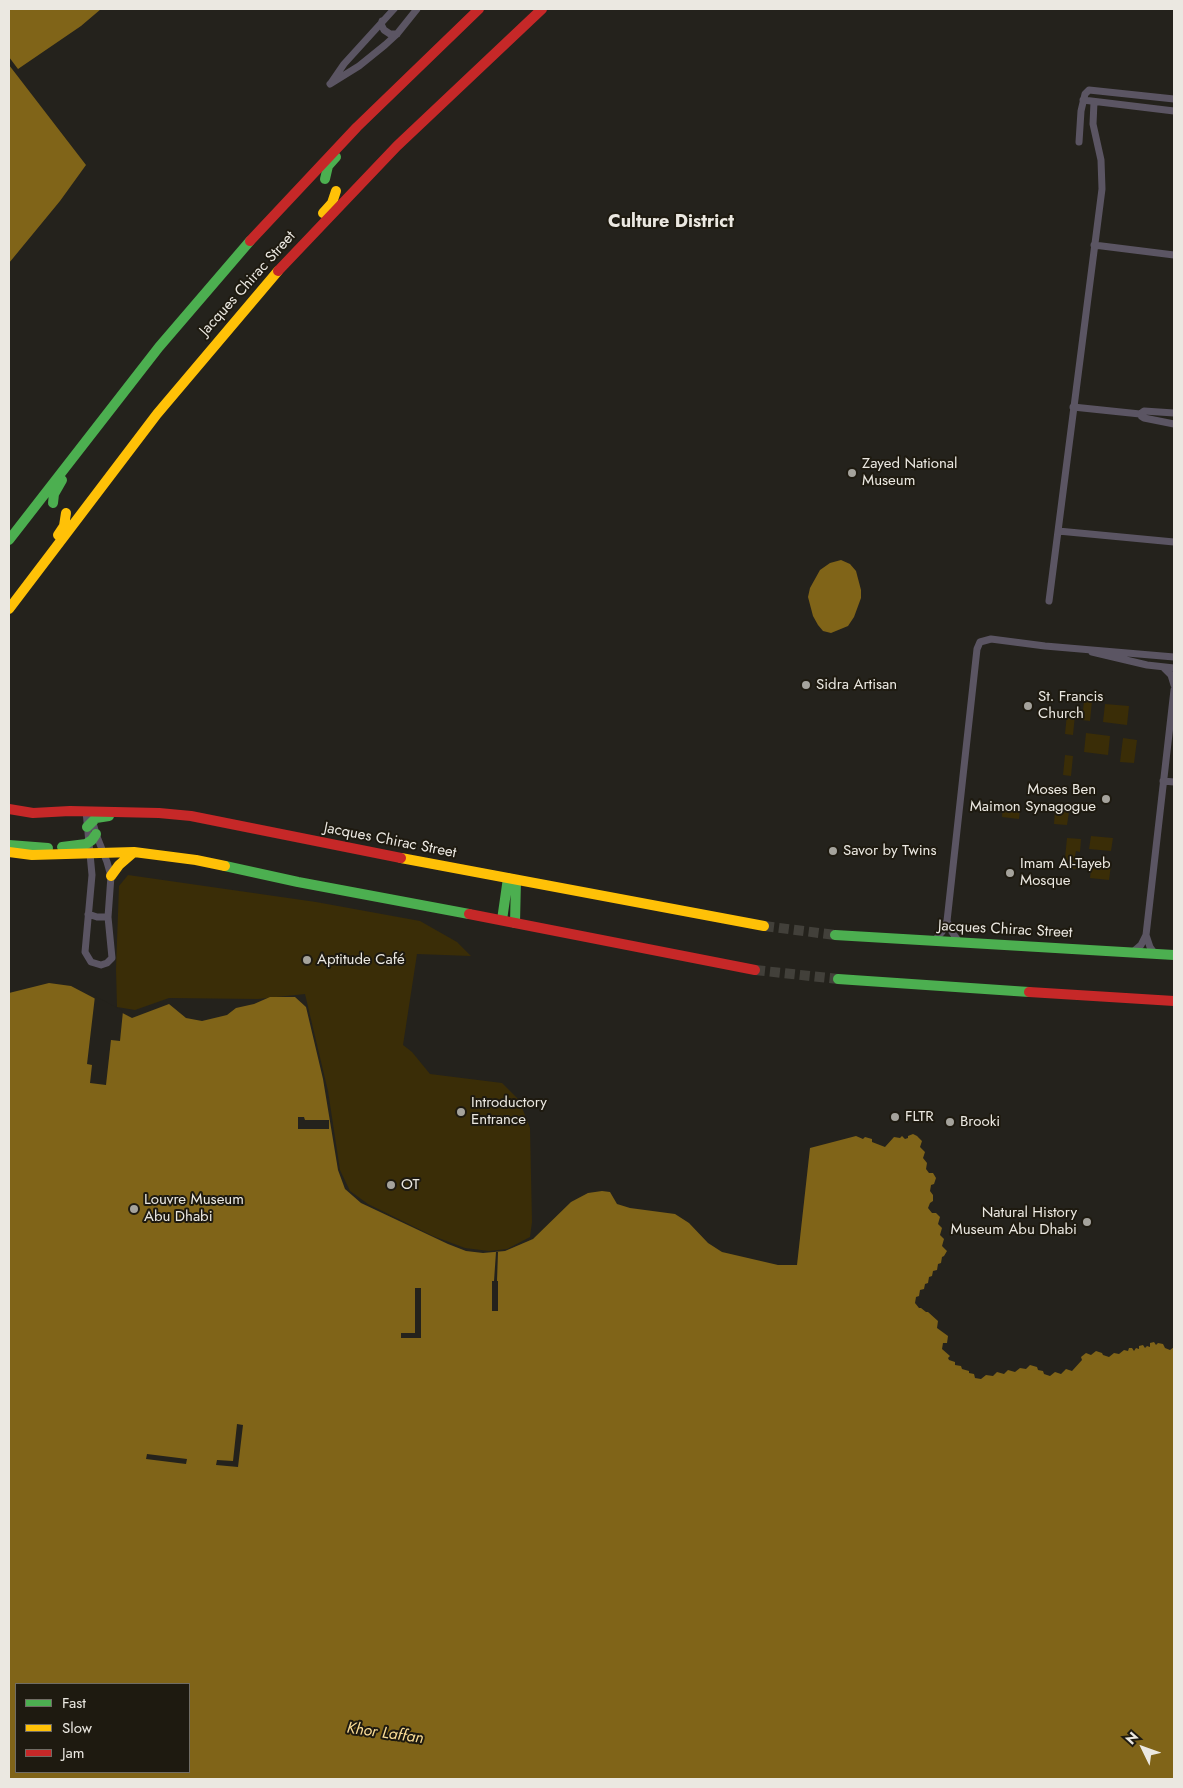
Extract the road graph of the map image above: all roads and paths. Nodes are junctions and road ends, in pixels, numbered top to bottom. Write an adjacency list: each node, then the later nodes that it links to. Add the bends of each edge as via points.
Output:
1 (394, 9): 5 (street)
2 (417, 9): 6 (street)
3 (479, 9): 7 (street, Jacques Chirac Street)
4 (542, 9): 16 (street, Jacques Chirac Street, via 434,110)
5 (382, 21): 6 (street, via 384,30); 6 (street, via 330,84 359,66)
6 (397, 34)
7 (404, 80): 13 (street, Jacques Chirac Street); 14 (street, via 392,100 331,162)
8 (1174, 99): 9 (street, via 1090,89)
9 (1083, 100): 10 (street); 12 (street)
10 (1094, 102): 11 (street); 17 (street, via 1093,124 1103,174)
11 (1174, 111)
12 (1079, 142)
13 (316, 170): 14 (street); 21 (street, Jacques Chirac Street, via 206,290)
14 (325, 179): 15 (street)
15 (336, 191): 16 (street); 19 (street, via 329,207 282,258)
16 (345, 200): 19 (street, Jacques Chirac Street)
17 (1094, 245): 18 (street); 20 (street)
18 (1174, 255)
19 (274, 276): 28 (street, Jacques Chirac Street, via 163,407)
20 (1074, 407): 23 (street); 29 (street)
21 (110, 409): 25 (street, Jacques Chirac Street); 26 (street, via 97,435 58,484)
22 (1174, 413): 23 (street, via 1144,410)
23 (1140, 414): 24 (street, via 1143,418)
24 (1174, 424)
25 (43, 495): 26 (street); 30 (street, Jacques Chirac Street)
26 (53, 503): 27 (street)
27 (66, 513): 28 (street); 33 (street, via 62,530 18,588)
28 (76, 521): 33 (street, Jacques Chirac Street)
29 (1058, 531): 31 (street); 32 (street)
30 (9, 540)
31 (1174, 542)
32 (1049, 601)
33 (10, 608)
34 (1085, 650): 35 (street); 36 (street); 55 (street, via 991,639 978,645)
35 (1174, 658)
36 (1162, 667): 37 (street); 38 (street)
37 (1174, 668)
38 (1174, 685)
39 (1174, 690): 40 (street)
40 (1164, 781): 41 (street); 59 (street)
41 (1174, 782)
42 (9, 809): 43 (street, Jacques Chirac Street)
43 (89, 817): 44 (street); 46 (street); 51 (street, Jacques Chirac Street, via 160,813 208,820)
44 (96, 834): 46 (street); 48 (street)
45 (9, 845): 46 (street)
46 (89, 848): 47 (street, via 32,855); 48 (street); 52 (street, via 92,881)
47 (9, 852)
48 (102, 852): 49 (street); 50 (street)
49 (134, 852): 50 (street); 54 (street, via 196,860)
50 (111, 876): 53 (street)
51 (512, 879): 54 (street); 56 (street); 57 (street, Jacques Chirac Street)
52 (88, 914): 53 (street); 53 (street, via 85,952 97,965 112,958)
53 (108, 918)
54 (502, 920): 56 (street)
55 (947, 921): 60 (street); 61 (street)
56 (515, 922): 65 (street)
57 (764, 926)
58 (835, 935): 60 (street, Jacques Chirac Street)
59 (1146, 935): 62 (street); 63 (street)
60 (934, 941): 61 (street, Jacques Chirac Street)
61 (959, 942): 62 (street, Jacques Chirac Street)
62 (1133, 952): 63 (street, Jacques Chirac Street)
63 (1155, 954): 64 (street, Jacques Chirac Street)
64 (1174, 955)
65 (755, 970)
66 (838, 980): 67 (street)
67 (1174, 1001)

